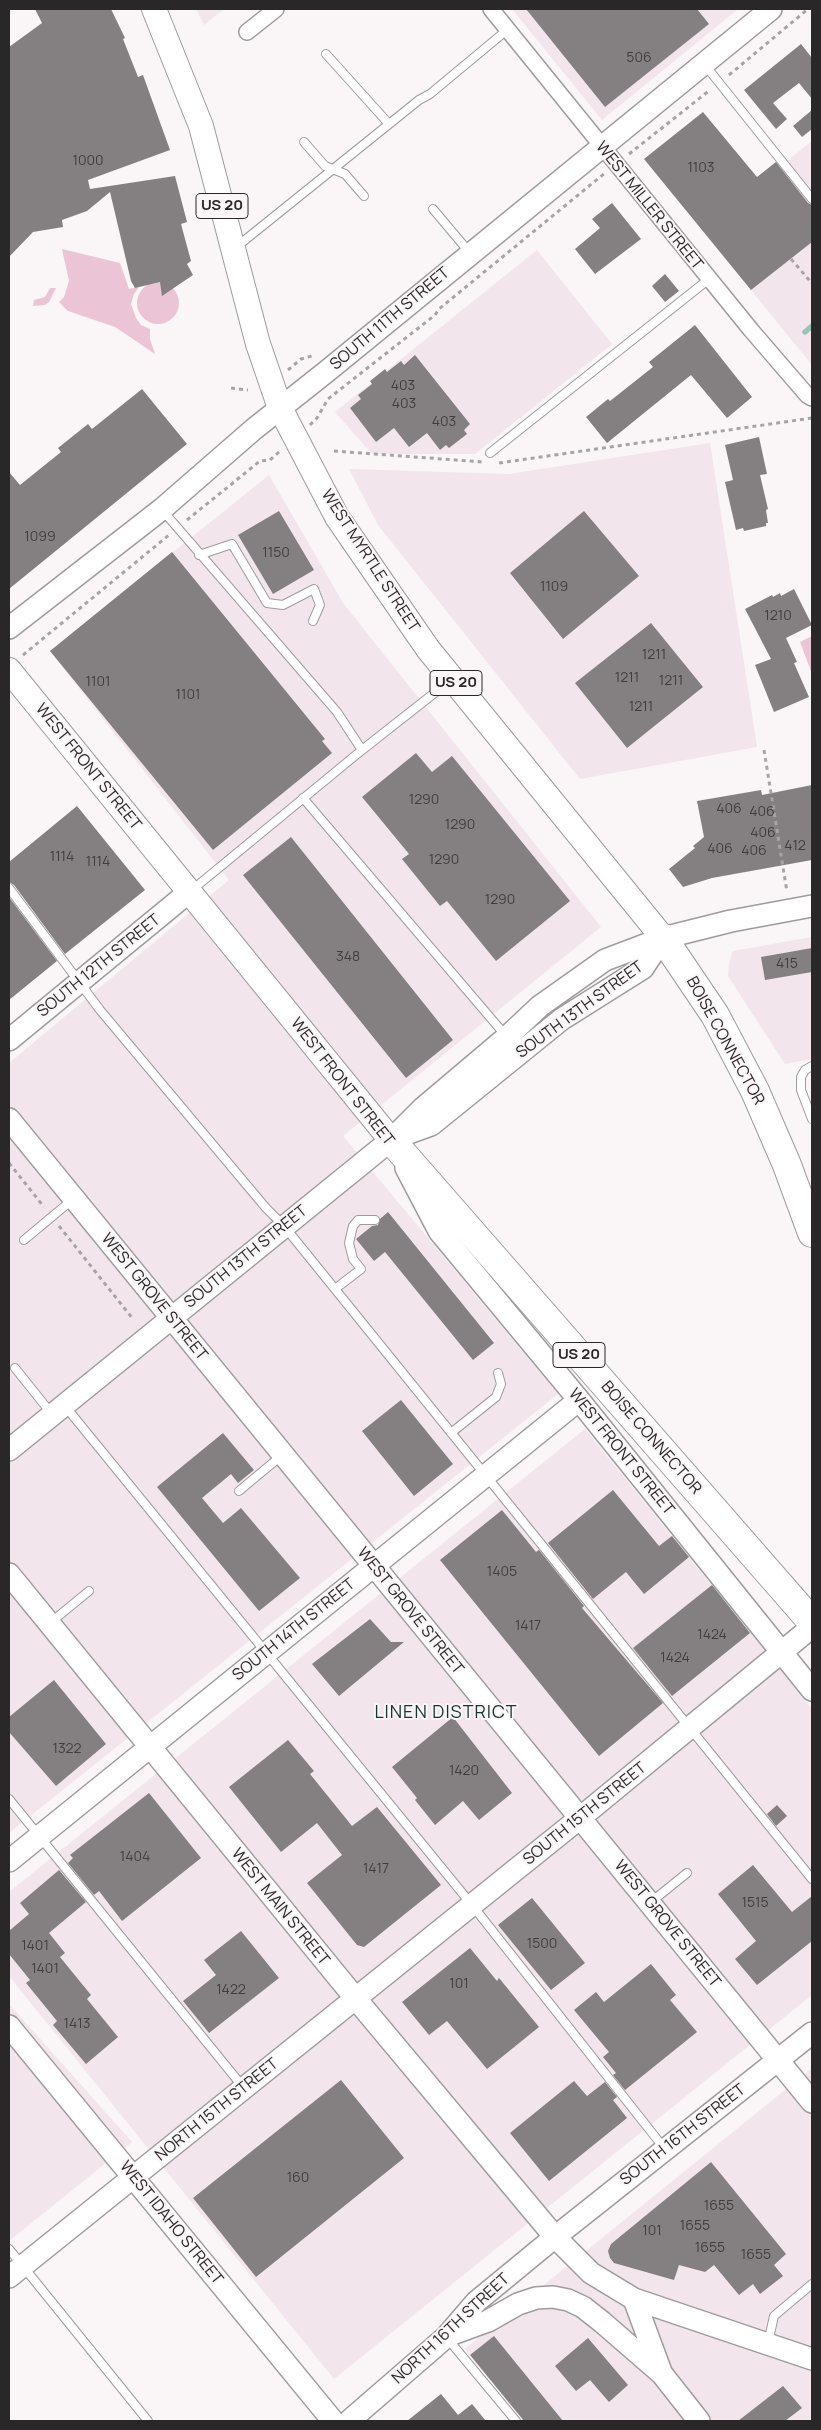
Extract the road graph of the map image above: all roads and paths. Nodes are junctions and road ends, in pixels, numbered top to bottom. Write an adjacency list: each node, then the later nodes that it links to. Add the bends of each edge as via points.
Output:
1 (154, 9): 21 (main road, WEST MYRTLE STREET / US 20, via 201,126)
2 (276, 9): 7 (street)
3 (491, 9): 6 (street, WEST MILLER STREET)
4 (771, 9): 9 (street, SOUTH 11TH STREET)
5 (808, 9): 10 (path)
6 (507, 30): 12 (lane); 14 (street, WEST MILLER STREET)
7 (248, 32)
8 (326, 54): 12 (lane)
9 (703, 64): 14 (street, SOUTH 11TH STREET); 19 (lane)
10 (725, 78)
11 (712, 88): 15 (path)
12 (389, 124): 16 (lane)
13 (304, 142): 16 (lane, via 324,166)
14 (601, 147): 22 (street, SOUTH 11TH STREET); 24 (street, WEST MILLER STREET)
15 (631, 152)
16 (333, 169): 18 (lane, via 345,174); 21 (lane)
17 (593, 183): 30 (path, via 328,399)
18 (364, 196)
19 (812, 199)
20 (433, 209): 22 (lane)
21 (234, 249): 29 (main road, WEST MYRTLE STREET / US 20, via 258,344)
22 (470, 253): 29 (street, SOUTH 11TH STREET)
23 (791, 259): 25 (path)
24 (709, 279): 28 (street, WEST MILLER STREET, via 800,388); 33 (lane)
25 (810, 281)
26 (231, 388): 27 (path)
27 (248, 390)
28 (812, 398)
29 (280, 408): 35 (street, SOUTH 11TH STREET); 43 (main road, WEST MYRTLE STREET / US 20, via 337,517)
30 (317, 418)
31 (812, 418): 32 (path, via 498,463)
32 (334, 451)
33 (490, 453)
34 (270, 460): 36 (path, via 260,461)
35 (162, 509): 38 (lane); 40 (street, SOUTH 11TH STREET)
36 (192, 516)
37 (161, 542): 41 (path)
38 (199, 555): 39 (lane, via 232,544 267,603 283,605 314,589 320,605); 44 (lane, via 337,712)
39 (313, 621)
40 (9, 628)
41 (37, 644)
42 (9, 670): 48 (main road, WEST FRONT STREET / US 20)
43 (452, 679): 44 (lane); 51 (main road, WEST MYRTLE STREET / US 20)
44 (362, 750): 46 (lane)
45 (764, 750): 50 (path)
46 (303, 798): 48 (lane); 53 (lane)
47 (9, 888): 52 (lane)
48 (189, 892): 52 (street, SOUTH 12TH STREET); 58 (main road, WEST FRONT STREET / US 20)
49 (812, 906): 50 (street, SOUTH 13TH STREET)
50 (790, 910): 51 (street, SOUTH 13TH STREET)
51 (663, 938): 53 (street, SOUTH 13TH STREET, via 606,960 540,1006); 58 (street, SOUTH 13TH STREET, via 643,968 562,1019 432,1124); 64 (highway, BOISE CONNECTOR / US 20, via 715,1015 755,1091)
52 (80, 980): 54 (street, SOUTH 12TH STREET); 63 (lane)
53 (507, 1037): 58 (street, SOUTH 13TH STREET, via 422,1108)
54 (9, 1040)
55 (812, 1066): 57 (lane, via 801,1078 801,1090)
56 (9, 1119): 60 (street, WEST GROVE STREET)
57 (812, 1119)
58 (391, 1140): 63 (street, SOUTH 13TH STREET); 71 (street, WEST FRONT STREET, via 439,1231); 81 (highway, BOISE CONNECTOR / US 20)
59 (9, 1163): 61 (path)
60 (74, 1198): 61 (lane); 67 (street, WEST GROVE STREET)
61 (52, 1216): 65 (lane); 68 (path)
62 (375, 1220): 66 (lane, via 358,1220 353,1226 349,1243 353,1259 361,1269)
63 (284, 1226): 66 (lane); 67 (street, SOUTH 13TH STREET)
64 (812, 1233)
65 (24, 1240)
66 (335, 1290): 73 (lane)
67 (171, 1318): 72 (street, SOUTH 13TH STREET); 75 (street, WEST GROVE STREET)
68 (132, 1319)
69 (15, 1368): 72 (lane)
70 (498, 1373): 73 (lane, via 501,1384 496,1397)
71 (579, 1400): 76 (street, SOUTH 14TH STREET); 84 (street, WEST FRONT STREET)
72 (58, 1410): 74 (street, SOUTH 13TH STREET); 85 (lane)
73 (451, 1433): 76 (lane)
74 (9, 1450)
75 (283, 1454): 77 (lane); 78 (street, WEST GROVE STREET)
76 (486, 1475): 78 (street, SOUTH 14TH STREET); 87 (lane)
77 (238, 1491)
78 (373, 1565): 85 (street, SOUTH 14TH STREET); 90 (street, WEST GROVE STREET)
79 (9, 1574): 82 (street, WEST MAIN STREET)
80 (89, 1591): 82 (lane)
81 (812, 1622)
82 (49, 1624): 88 (street, WEST MAIN STREET)
83 (812, 1627): 84 (street, SOUTH 15TH STREET)
84 (782, 1653): 86 (street, WEST FRONT STREET); 87 (street, SOUTH 15TH STREET)
85 (265, 1654): 88 (street, SOUTH 14TH STREET); 96 (lane)
86 (812, 1690)
87 (690, 1728): 90 (street, SOUTH 15TH STREET); 94 (lane)
88 (149, 1747): 91 (street, SOUTH 14TH STREET); 97 (street, WEST MAIN STREET)
89 (9, 1799): 91 (lane)
90 (580, 1818): 95 (street, WEST GROVE STREET); 96 (street, SOUTH 15TH STREET)
91 (39, 1836): 92 (street, SOUTH 14TH STREET); 101 (lane)
92 (9, 1861)
93 (687, 1873): 95 (lane)
94 (812, 1879)
95 (649, 1903): 100 (street, WEST GROVE STREET)
96 (472, 1905): 97 (street, SOUTH 15TH STREET); 103 (lane)
97 (356, 1999): 101 (street, NORTH 15TH STREET); 105 (street, WEST MAIN STREET)
98 (9, 2026): 104 (street, WEST IDAHO STREET)
99 (812, 2033): 100 (street, SOUTH 16TH STREET)
100 (778, 2060): 102 (street, WEST GROVE STREET); 103 (street, SOUTH 16TH STREET)
101 (244, 2088): 104 (street, NORTH 15TH STREET)
102 (812, 2102)
103 (665, 2150): 105 (street, SOUTH 16TH STREET)
104 (134, 2177): 107 (street, NORTH 15TH STREET); 115 (street, WEST IDAHO STREET)
105 (555, 2237): 109 (street, WEST MAIN STREET, via 590,2273); 110 (street, NORTH 16TH STREET, via 476,2302)
106 (9, 2249): 107 (lane)
107 (16, 2272): 114 (lane)
108 (812, 2284): 111 (lane, via 774,2316)
109 (634, 2300): 111 (street, WEST MAIN STREET); 113 (street)
110 (446, 2337): 113 (street, via 488,2321 518,2304 553,2297 583,2307); 116 (street, NORTH 16TH STREET); 117 (lane)
111 (768, 2345): 112 (street, WEST MAIN STREET)
112 (812, 2359)
113 (662, 2374): 118 (street)
114 (148, 2421)
115 (333, 2421)
116 (349, 2421)
117 (516, 2421)
118 (699, 2421)

